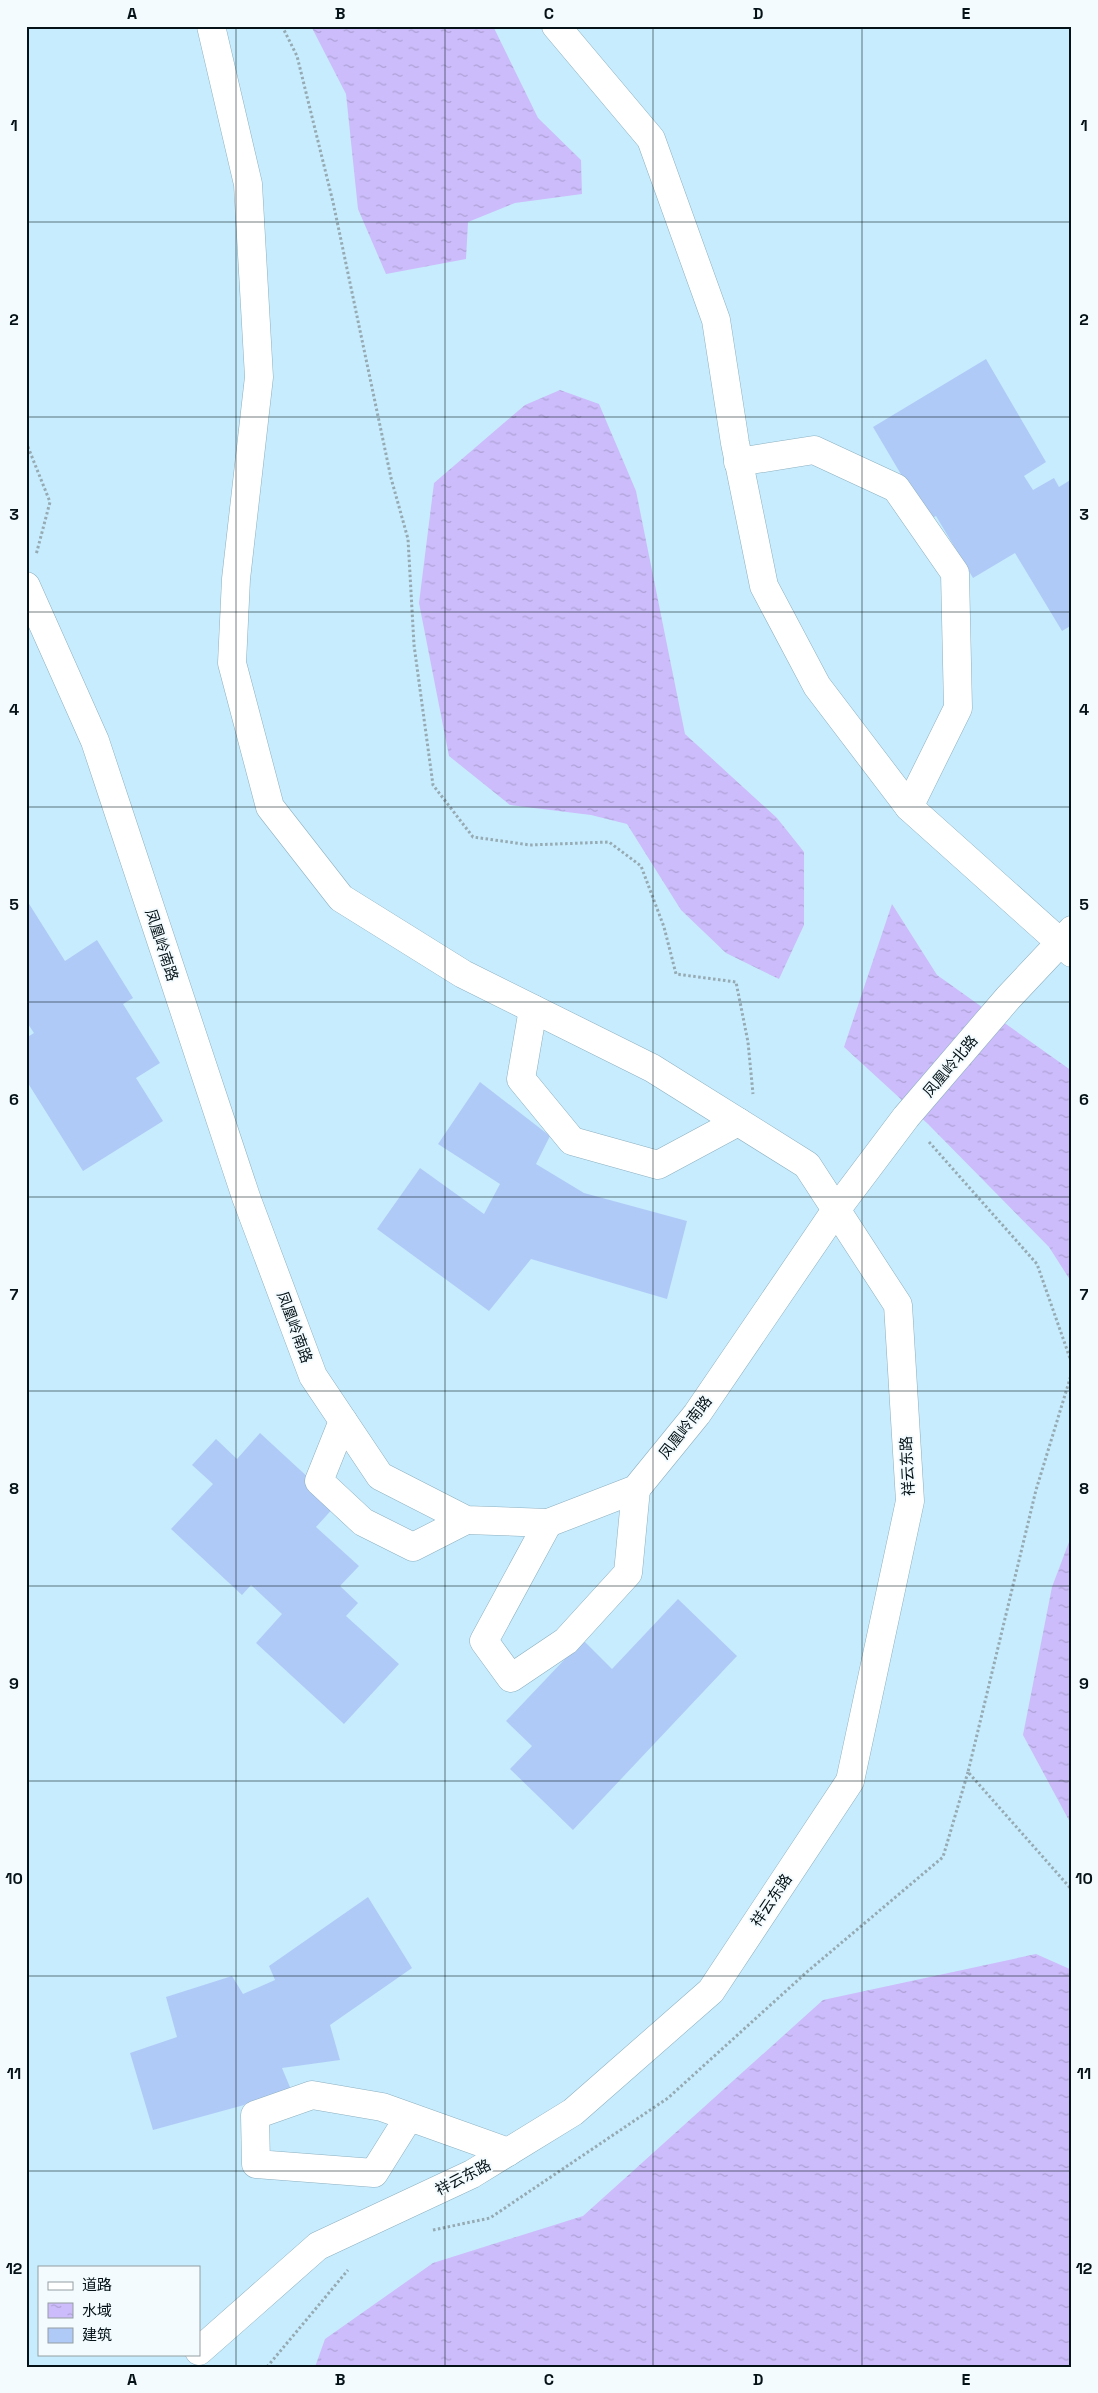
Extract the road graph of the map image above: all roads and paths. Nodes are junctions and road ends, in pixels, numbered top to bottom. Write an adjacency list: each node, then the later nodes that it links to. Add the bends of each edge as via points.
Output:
1 (211, 26): 9 (street, 祥云东路, via 248,184 259,377 236,579 232,663 270,807 341,898 463,974)
2 (282, 26): 11 (path, via 298,56 334,202 391,478 408,539 414,645 433,785 472,837 530,845 609,842 641,866 664,927 676,974 736,982 748,1042)
3 (556, 26): 5 (street, via 651,139 716,320)
4 (26, 442): 6 (path, via 50,502)
5 (738, 462): 7 (street, via 764,586 817,686); 7 (street, via 814,450 896,488 955,573 958,708)
6 (27, 588): 15 (street, 凤凰岭南路, via 95,742 246,1197 313,1376)
7 (909, 807): 8 (street)
8 (1068, 942): 10 (street, 凤凰岭北路, via 1008,998)
9 (533, 1009): 11 (street, 祥云东路, via 652,1068); 11 (street, via 521,1079 572,1141 658,1165)
10 (906, 1117): 12 (street, 凤凰岭北路); 13 (path, via 1037,1264)
11 (747, 1128): 12 (street, 祥云东路, via 807,1165)
12 (836, 1210): 16 (street, 凤凰岭南路, via 697,1414); 21 (street, 祥云东路, via 898,1305 910,1501 850,1781 710,1991 574,2112)
13 (1072, 1364)
14 (1072, 1372): 19 (path, via 1036,1490 968,1772)
15 (343, 1421): 17 (street, 凤凰岭南路, via 380,1476); 17 (street, via 319,1481 363,1522 413,1547)
16 (636, 1489): 18 (street, 凤凰岭南路); 18 (street, via 628,1573 566,1642 511,1678 484,1642)
17 (466, 1520): 18 (street, 凤凰岭南路)
18 (548, 1523)
19 (1072, 1890)
20 (409, 2117): 20 (street, via 382,2107 312,2095 255,2115 256,2164 374,2173); 21 (street)
21 (508, 2152): 22 (street, 祥云东路, via 472,2174 318,2246)
22 (200, 2350)
23 (193, 2356): 24 (street)
24 (184, 2367)

